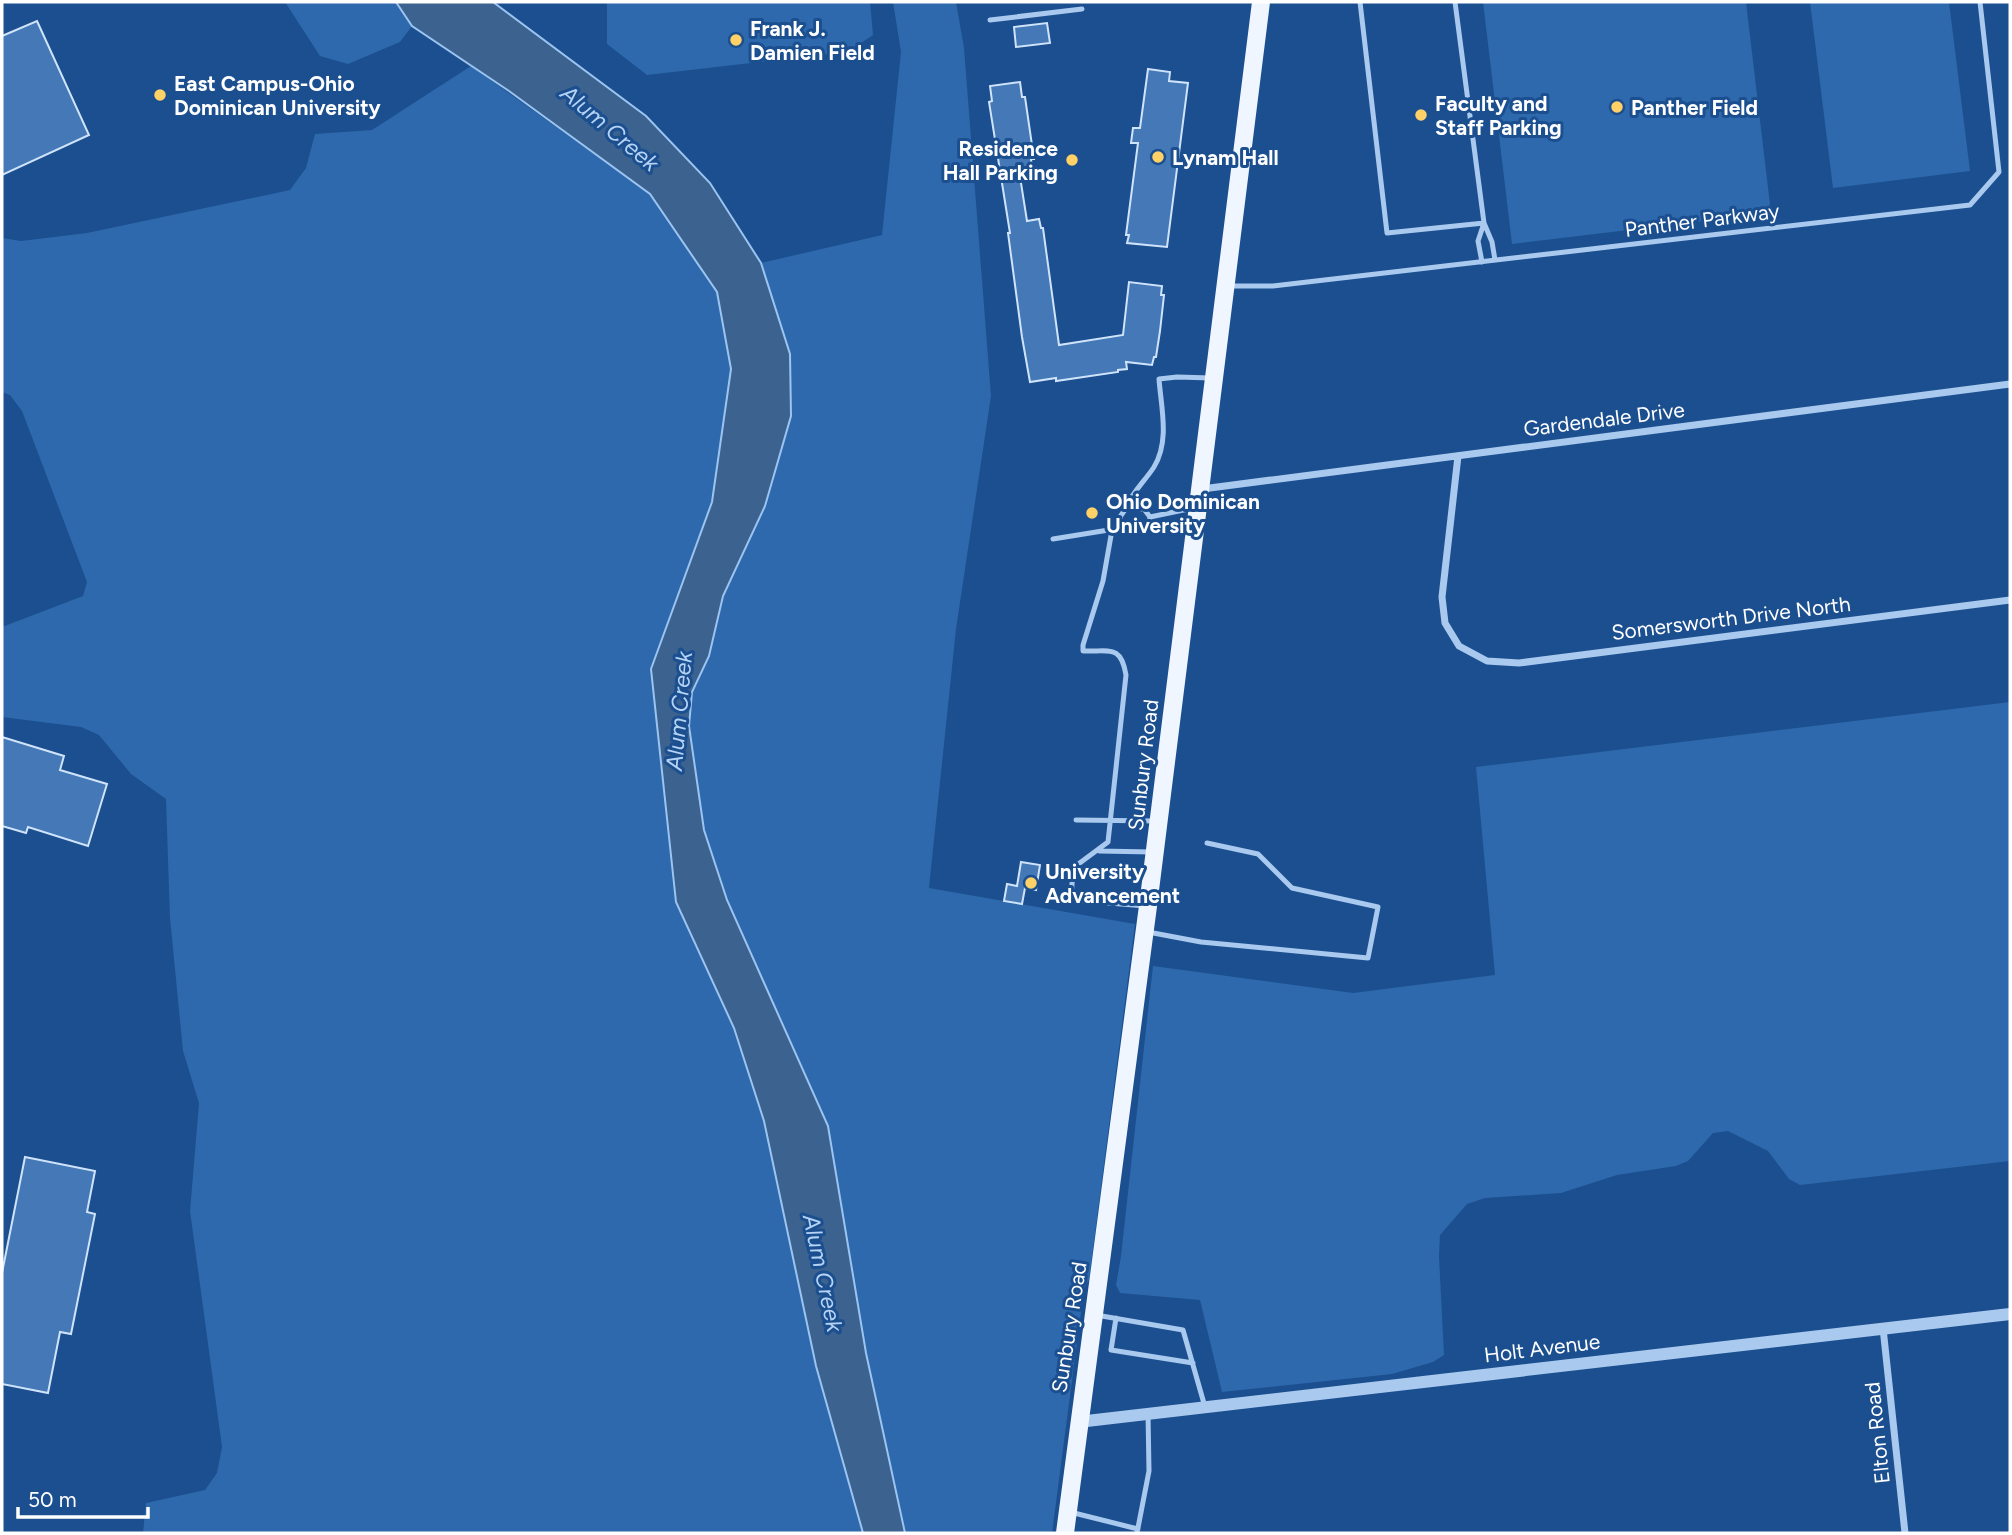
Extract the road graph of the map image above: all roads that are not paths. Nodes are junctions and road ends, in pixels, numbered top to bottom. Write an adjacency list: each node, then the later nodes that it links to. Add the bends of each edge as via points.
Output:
1 (1261, 2): 10 (main road, Sunbury Road)
2 (1360, 2): 7 (lane, via 1387,233)
3 (1455, 2): 7 (lane)
4 (1980, 2): 8 (lane, Panther Parkway, via 1999,172 1970,205)
5 (1082, 9): 6 (lane)
6 (990, 20)
7 (1484, 223): 8 (lane); 9 (lane, via 1478,240)
8 (1495, 260): 9 (lane, Panther Parkway)
9 (1482, 262): 10 (lane, Panther Parkway, via 1273,286)
10 (1225, 286): 11 (main road, Sunbury Road)
11 (1215, 378): 14 (main road, Sunbury Road); 16 (lane, via 1159,379 1161,454)
12 (2010, 384): 13 (street, Gardendale Drive)
13 (1458, 456): 14 (street, Gardendale Drive); 21 (street, Somersworth Drive North, via 1442,597 1446,624 1459,646 1487,661 1519,663)
14 (1201, 489): 15 (main road, Sunbury Road)
15 (1199, 507): 17 (lane); 24 (main road, Sunbury Road)
16 (1126, 508): 17 (lane, via 1144,509); 18 (lane, via 1120,517)
17 (1150, 517): 18 (lane, via 1149,527 1138,532)
18 (1121, 528): 19 (lane)
19 (1112, 530): 20 (lane); 23 (lane, via 1103,581 1083,645 1083,651 1112,652 1124,659)
20 (1053, 539)
21 (2010, 600)
22 (1076, 820): 23 (lane)
23 (1111, 820): 24 (lane); 26 (lane, via 1108,842)
24 (1159, 821): 27 (main road, Sunbury Road)
25 (1207, 843): 29 (lane, via 1258,854 1292,888 1378,907 1368,958 1201,942)
26 (1099, 851): 27 (lane); 28 (lane, via 1073,868 1071,900)
27 (1155, 852): 28 (main road, Sunbury Road)
28 (1148, 906): 29 (main road, Sunbury Road)
29 (1145, 931): 30 (main road, Sunbury Road)
30 (1096, 1314): 32 (lane); 37 (main road, Sunbury Road)
31 (2010, 1314): 33 (street, Holt Avenue)
32 (1116, 1318): 34 (lane, via 1183,1330); 34 (lane, via 1111,1350)
33 (1883, 1328): 35 (street, Holt Avenue); 41 (street, Elton Road)
34 (1193, 1363): 35 (lane)
35 (1205, 1407): 36 (street, Holt Avenue)
36 (1148, 1413): 37 (street, Holt Avenue); 39 (lane, via 1149,1471)
37 (1078, 1422): 38 (main road, Sunbury Road)
38 (1068, 1511): 39 (lane); 40 (main road, Sunbury Road)
39 (1138, 1531)
40 (1065, 1533)
41 (1905, 1533)

